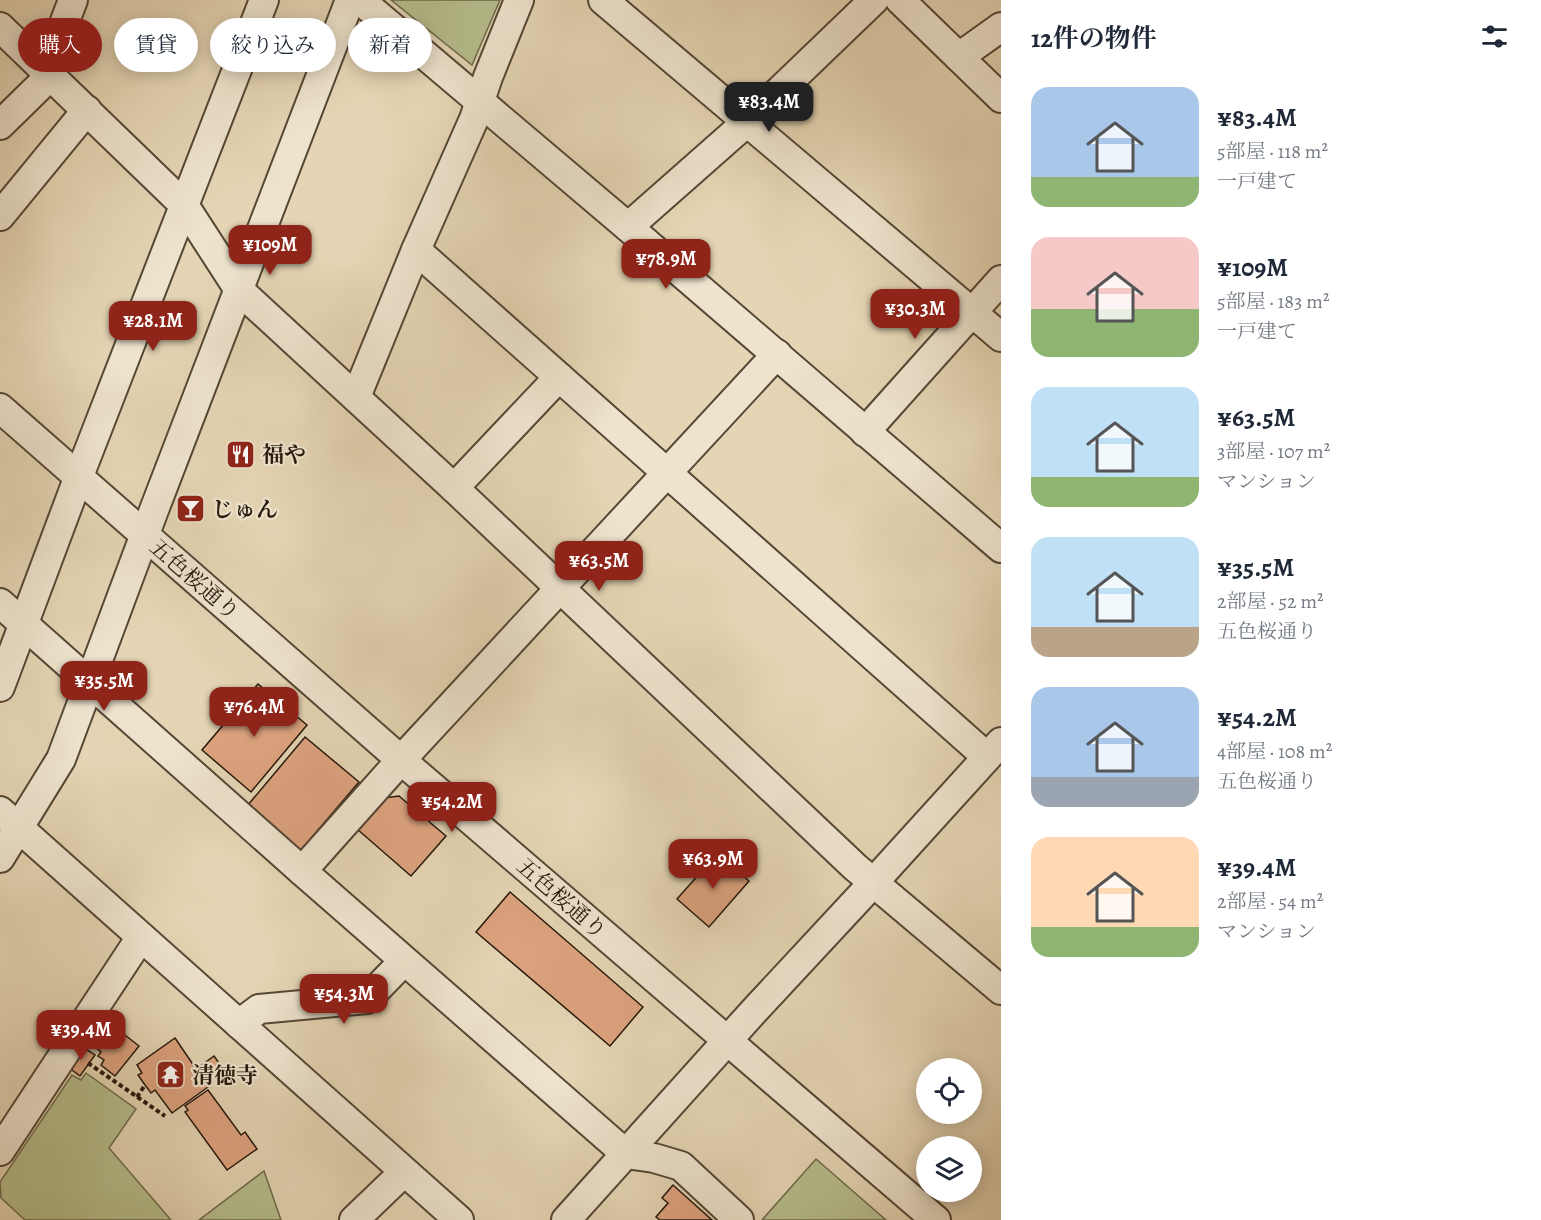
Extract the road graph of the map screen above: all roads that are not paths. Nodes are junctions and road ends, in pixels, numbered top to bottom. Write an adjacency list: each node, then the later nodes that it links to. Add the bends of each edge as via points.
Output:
1 (73, 0): 12 (street)
2 (264, 0): 18 (street)
3 (350, 0): 23 (street)
4 (360, 0): 14 (street)
5 (519, 0): 14 (street)
6 (603, 0): 16 (street)
7 (874, 0): 16 (street)
8 (900, 0): 11 (street)
9 (0, 27): 12 (street)
10 (1001, 27): 11 (street)
11 (959, 57): 13 (street)
12 (48, 73): 15 (street); 17 (street)
13 (1001, 98)
14 (479, 102): 20 (street); 21 (street)
15 (87, 110): 18 (street); 19 (street)
16 (747, 122): 20 (street); 24 (street)
17 (0, 125)
18 (184, 205): 23 (street); 32 (street)
19 (0, 216)
20 (628, 228): 26 (street)
21 (416, 250): 27 (street); 28 (street)
22 (1001, 280): 24 (street)
23 (239, 290): 28 (street); 34 (street)
24 (972, 312): 25 (street); 30 (street)
25 (1001, 337)
26 (777, 354): 30 (street); 31 (street)
27 (559, 377): 31 (street); 33 (street)
28 (356, 397): 33 (street)
29 (0, 408): 32 (street, 五色桜通り)
30 (865, 432): 35 (street)
31 (666, 472): 36 (street); 41 (street)
32 (79, 476): 34 (street, 五色桜通り); 38 (street)
33 (454, 488): 36 (street)
34 (145, 536): 39 (street); 42 (street, 五色桜通り)
35 (1001, 548)
36 (560, 588): 42 (street); 46 (street)
37 (0, 603): 38 (street)
38 (24, 624): 39 (street); 40 (street)
39 (90, 684): 43 (street, via 61,759); 45 (street)
40 (0, 687)
41 (994, 749): 46 (street)
42 (401, 760): 45 (street); 51 (street, 五色桜通り)
43 (9, 820): 44 (street); 47 (street)
44 (0, 858)
45 (302, 872): 48 (street)
46 (873, 883): 49 (street); 51 (street)
47 (141, 937): 50 (street); 52 (street)
48 (404, 961): 50 (street, via 367,999 259,1009); 53 (street)
49 (1001, 990)
50 (239, 1024): 54 (street)
51 (728, 1040): 53 (street); 59 (street, 五色桜通り)
52 (0, 1151)
53 (626, 1154): 55 (street); 58 (street, via 681,1166)
54 (404, 1172): 56 (street); 57 (street)
55 (568, 1219)
56 (354, 1220)
57 (459, 1220)
58 (739, 1220)
59 (936, 1220)

